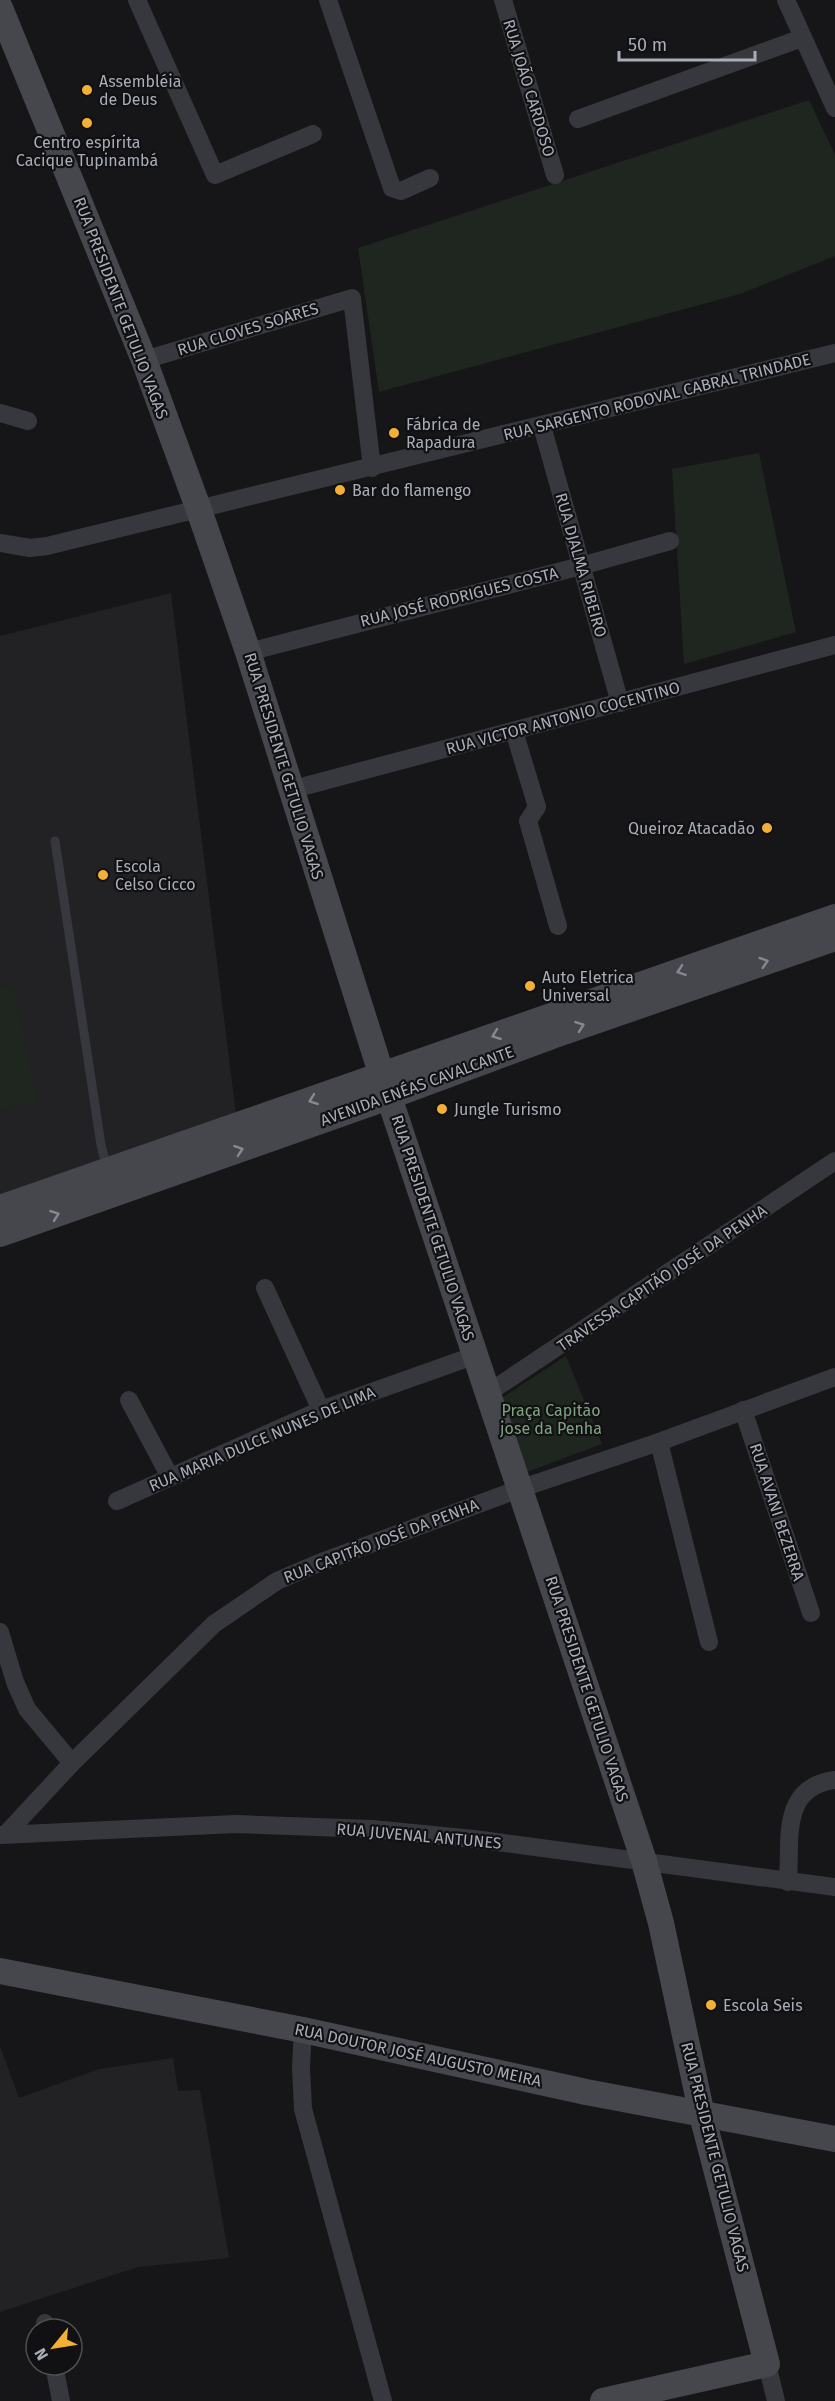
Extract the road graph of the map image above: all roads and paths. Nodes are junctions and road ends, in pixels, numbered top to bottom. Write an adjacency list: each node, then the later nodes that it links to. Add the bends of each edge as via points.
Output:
1 (137, 0): 9 (street, via 215,175)
2 (328, 0): 11 (street, via 392,188 400,191)
3 (503, 0): 10 (street, RUA JOÃO CARDOSO)
4 (786, 0): 6 (street)
5 (0, 8): 13 (street, RUA PRESIDENTE GETULIO VAGAS)
6 (802, 38): 7 (street); 8 (street)
7 (835, 108)
8 (578, 119)
9 (313, 134)
10 (555, 175)
11 (430, 178)
12 (835, 353): 16 (street, RUA SARGENTO RODOVAL CABRAL TRINDADE)
13 (144, 360): 17 (street, RUA CLOVES SOARES, via 352,298); 18 (street, RUA PRESIDENTE GETULIO VAGAS)
14 (0, 413): 15 (street)
15 (28, 421)
16 (542, 426): 17 (street, RUA SARGENTO RODOVAL CABRAL TRINDADE); 21 (street, RUA DJALMA RIBEIRO)
17 (372, 468): 18 (street, RUA SARGENTO RODOVAL CABRAL TRINDADE)
18 (199, 510): 20 (street, RUA SARGENTO RODOVAL CABRAL TRINDADE, via 47,546 30,548); 23 (street, RUA PRESIDENTE GETULIO VAGAS)
19 (670, 541): 21 (street, RUA JOSÉ RODRIGUES COSTA)
20 (0, 543)
21 (580, 566): 23 (street, RUA JOSÉ RODRIGUES COSTA); 24 (street, RUA DJALMA RIBEIRO)
22 (835, 645): 24 (street, RUA VICTOR ANTONIO COCENTINO)
23 (248, 652): 26 (street, RUA PRESIDENTE GETULIO VAGAS)
24 (620, 703): 25 (street, RUA VICTOR ANTONIO COCENTINO)
25 (514, 731): 26 (street, RUA VICTOR ANTONIO COCENTINO); 29 (street, via 537,807 528,821)
26 (290, 790): 32 (street, RUA PRESIDENTE GETULIO VAGAS)
27 (55, 841): 35 (lane)
28 (835, 917): 31 (street, AVENIDA ENÉAS CAVALCANTE, one-way to 31)
29 (558, 926)
30 (835, 938): 31 (street, AVENIDA ENÉAS CAVALCANTE, one-way to 30)
31 (548, 1027): 32 (street, AVENIDA ENÉAS CAVALCANTE)
32 (386, 1086): 33 (street, AVENIDA ENÉAS CAVALCANTE); 38 (street, RUA PRESIDENTE GETULIO VAGAS)
33 (267, 1128): 35 (street, AVENIDA ENÉAS CAVALCANTE); 36 (street, AVENIDA ENÉAS CAVALCANTE, one-way to 33)
34 (835, 1161): 40 (street, TRAVESSA CAPITÃO JOSÉ DA PENHA)
35 (108, 1170): 36 (street, AVENIDA ENÉAS CAVALCANTE)
36 (9, 1219)
37 (265, 1288): 42 (street)
38 (476, 1355): 40 (street, RUA PRESIDENTE GETULIO VAGAS); 42 (street, RUA MARIA DULCE NUNES DE LIMA)
39 (835, 1377): 43 (street, RUA CAPITÃO JOSÉ DA PENHA)
40 (488, 1393): 46 (street, RUA PRESIDENTE GETULIO VAGAS)
41 (129, 1400): 45 (street)
42 (321, 1410): 45 (street, RUA MARIA DULCE NUNES DE LIMA)
43 (743, 1410): 44 (street, RUA CAPITÃO JOSÉ DA PENHA); 48 (street, RUA AVANI BEZERRA)
44 (658, 1442): 46 (street, RUA CAPITÃO JOSÉ DA PENHA); 50 (street)
45 (169, 1475): 47 (street, RUA MARIA DULCE NUNES DE LIMA)
46 (522, 1488): 51 (street, RUA CAPITÃO JOSÉ DA PENHA, via 277,1581 214,1624); 54 (street, RUA PRESIDENTE GETULIO VAGAS)
47 (117, 1500)
48 (811, 1613)
49 (0, 1632): 51 (street, via 27,1709)
50 (709, 1642)
51 (72, 1763): 53 (street, RUA CAPITÃO JOSÉ DA PENHA)
52 (835, 1780): 55 (street, via 813,1787 797,1799 792,1815)
53 (3, 1834): 54 (street, RUA JUVENAL ANTUNES, via 236,1824 372,1829)
54 (644, 1861): 55 (street, RUA JUVENAL ANTUNES); 59 (street, RUA PRESIDENTE GETULIO VAGAS)
55 (788, 1882): 56 (street, RUA JUVENAL ANTUNES)
56 (835, 1887)
57 (0, 1971): 58 (street, RUA DOUTOR JOSÉ AUGUSTO MEIRA)
58 (303, 2030): 59 (street, RUA DOUTOR JOSÉ AUGUSTO MEIRA); 64 (street, via 303,2109)
59 (702, 2115): 60 (street, RUA DOUTOR JOSÉ AUGUSTO MEIRA); 61 (street, RUA PRESIDENTE GETULIO VAGAS)
60 (835, 2139)
61 (766, 2364): 65 (street); 66 (street, RUA PRESIDENTE GETULIO VAGAS)
62 (57, 2377): 63 (street)
63 (62, 2401)
64 (383, 2401)
65 (603, 2401)
66 (776, 2401)

